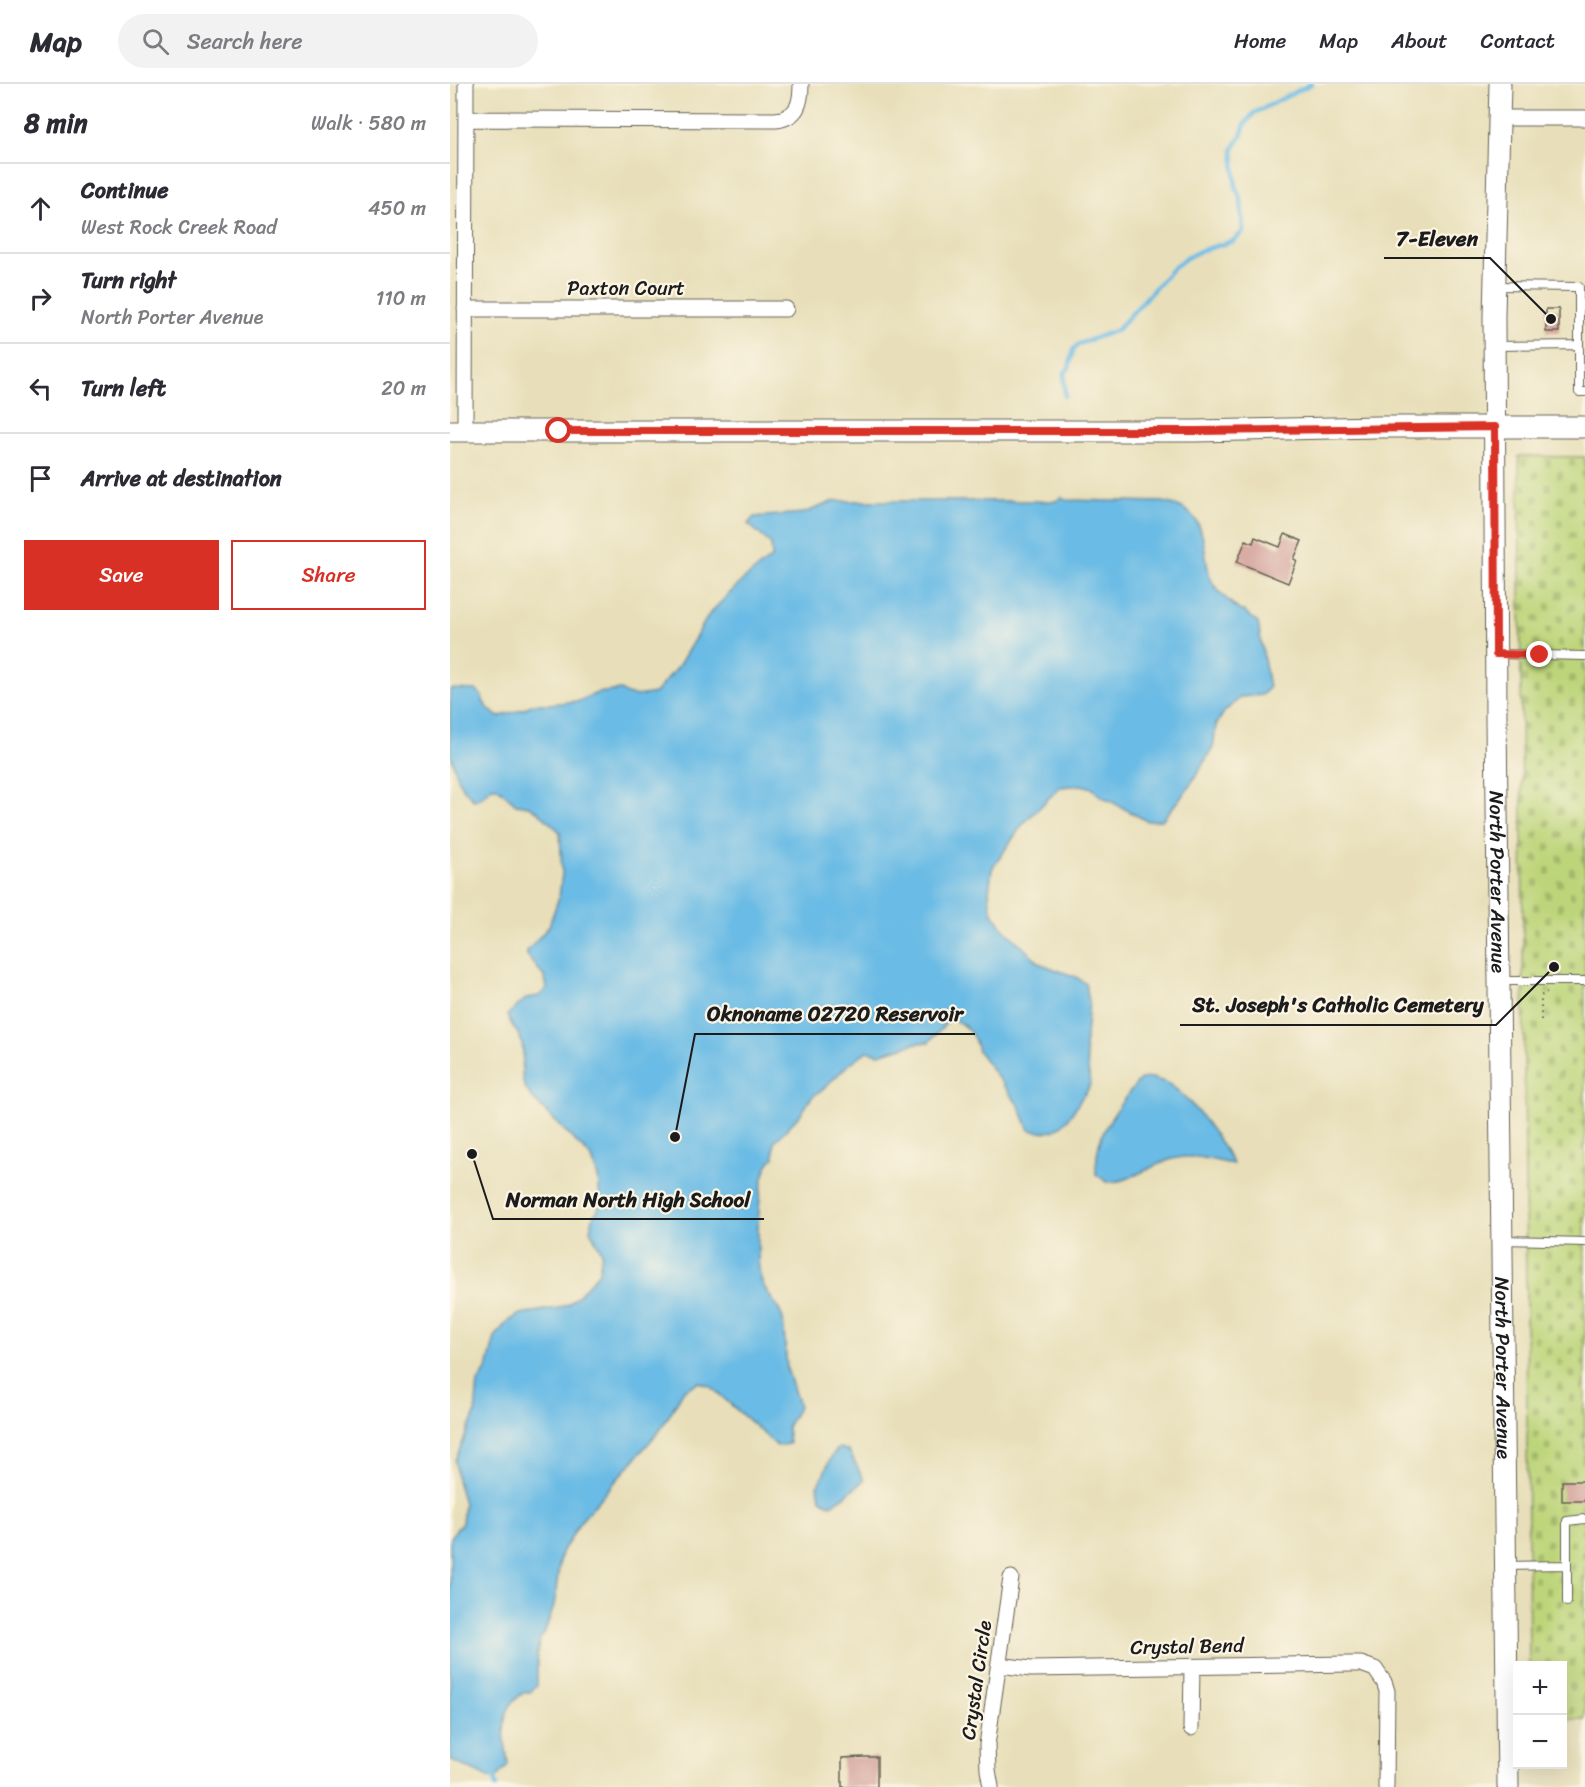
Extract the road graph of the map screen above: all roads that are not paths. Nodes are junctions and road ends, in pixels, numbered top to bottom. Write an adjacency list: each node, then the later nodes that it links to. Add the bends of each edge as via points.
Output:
1 (466, 84): 6 (street)
2 (801, 84): 6 (street, via 797,109 776,120)
3 (1500, 84): 4 (main road, North Porter Avenue)
4 (1500, 118): 5 (street); 7 (main road, North Porter Avenue)
5 (1585, 118)
6 (466, 120): 8 (street)
7 (1495, 286): 10 (lane, via 1579,287); 11 (main road, North Porter Avenue)
8 (465, 309): 9 (street, Paxton Court); 15 (street)
9 (786, 309)
10 (1579, 345): 11 (lane); 12 (lane, via 1579,392)
11 (1494, 346): 13 (main road, North Porter Avenue)
12 (1585, 392)
13 (1495, 427): 14 (main road); 15 (main road); 16 (main road, North Porter Avenue)
14 (1585, 427)
15 (458, 431)
16 (1496, 654): 17 (lane); 18 (main road, North Porter Avenue)
17 (1585, 656)
18 (1499, 981): 19 (lane); 20 (main road, North Porter Avenue)
19 (1585, 981)
20 (1501, 1240): 21 (lane); 24 (main road, North Porter Avenue)
21 (1585, 1242)
22 (1585, 1519): 23 (lane, via 1567,1521)
23 (1567, 1565): 24 (lane); 26 (lane)
24 (1506, 1566): 32 (main road, North Porter Avenue)
25 (1011, 1578): 27 (street, Crystal Circle)
26 (1567, 1602)
27 (999, 1665): 28 (street, Crystal Bend, via 1031,1669); 30 (street, Crystal Circle, via 987,1745)
28 (1192, 1667): 29 (street); 31 (street, Crystal Bend, via 1361,1664 1375,1669 1387,1691)
29 (1191, 1728)
30 (992, 1787)
31 (1386, 1787)
32 (1508, 1787)

